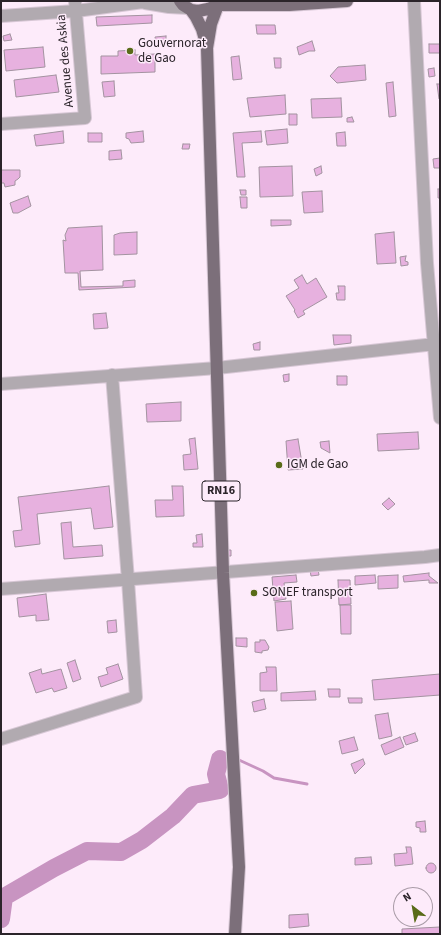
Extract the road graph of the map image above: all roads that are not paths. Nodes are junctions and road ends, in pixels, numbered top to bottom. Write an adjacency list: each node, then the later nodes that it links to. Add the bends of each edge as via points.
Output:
1 (272, 1): 6 (main road)
2 (347, 1): 6 (main road)
3 (414, 1): 12 (street, via 427,263)
4 (148, 2): 7 (street); 8 (street, via 169,7)
5 (220, 3): 6 (main road); 8 (main road, via 198,11); 10 (main road, RN16, via 211,24)
6 (289, 5)
7 (75, 6): 9 (street); 11 (street, Avenue des Askia, via 85,118)
8 (186, 6): 10 (main road, RN16, via 196,17)
9 (1, 16)
10 (207, 48): 13 (main road, RN16)
11 (1, 124)
12 (434, 344): 13 (street); 16 (street)
13 (217, 368): 14 (street); 18 (main road, RN16)
14 (112, 375): 15 (street); 19 (street)
15 (1, 384)
16 (440, 418)
17 (440, 555): 18 (street)
18 (223, 572): 19 (street); 22 (main road, RN16, via 239,867)
19 (128, 580): 20 (street); 21 (street, via 136,697)
20 (1, 589)
21 (1, 739)
22 (235, 934)

